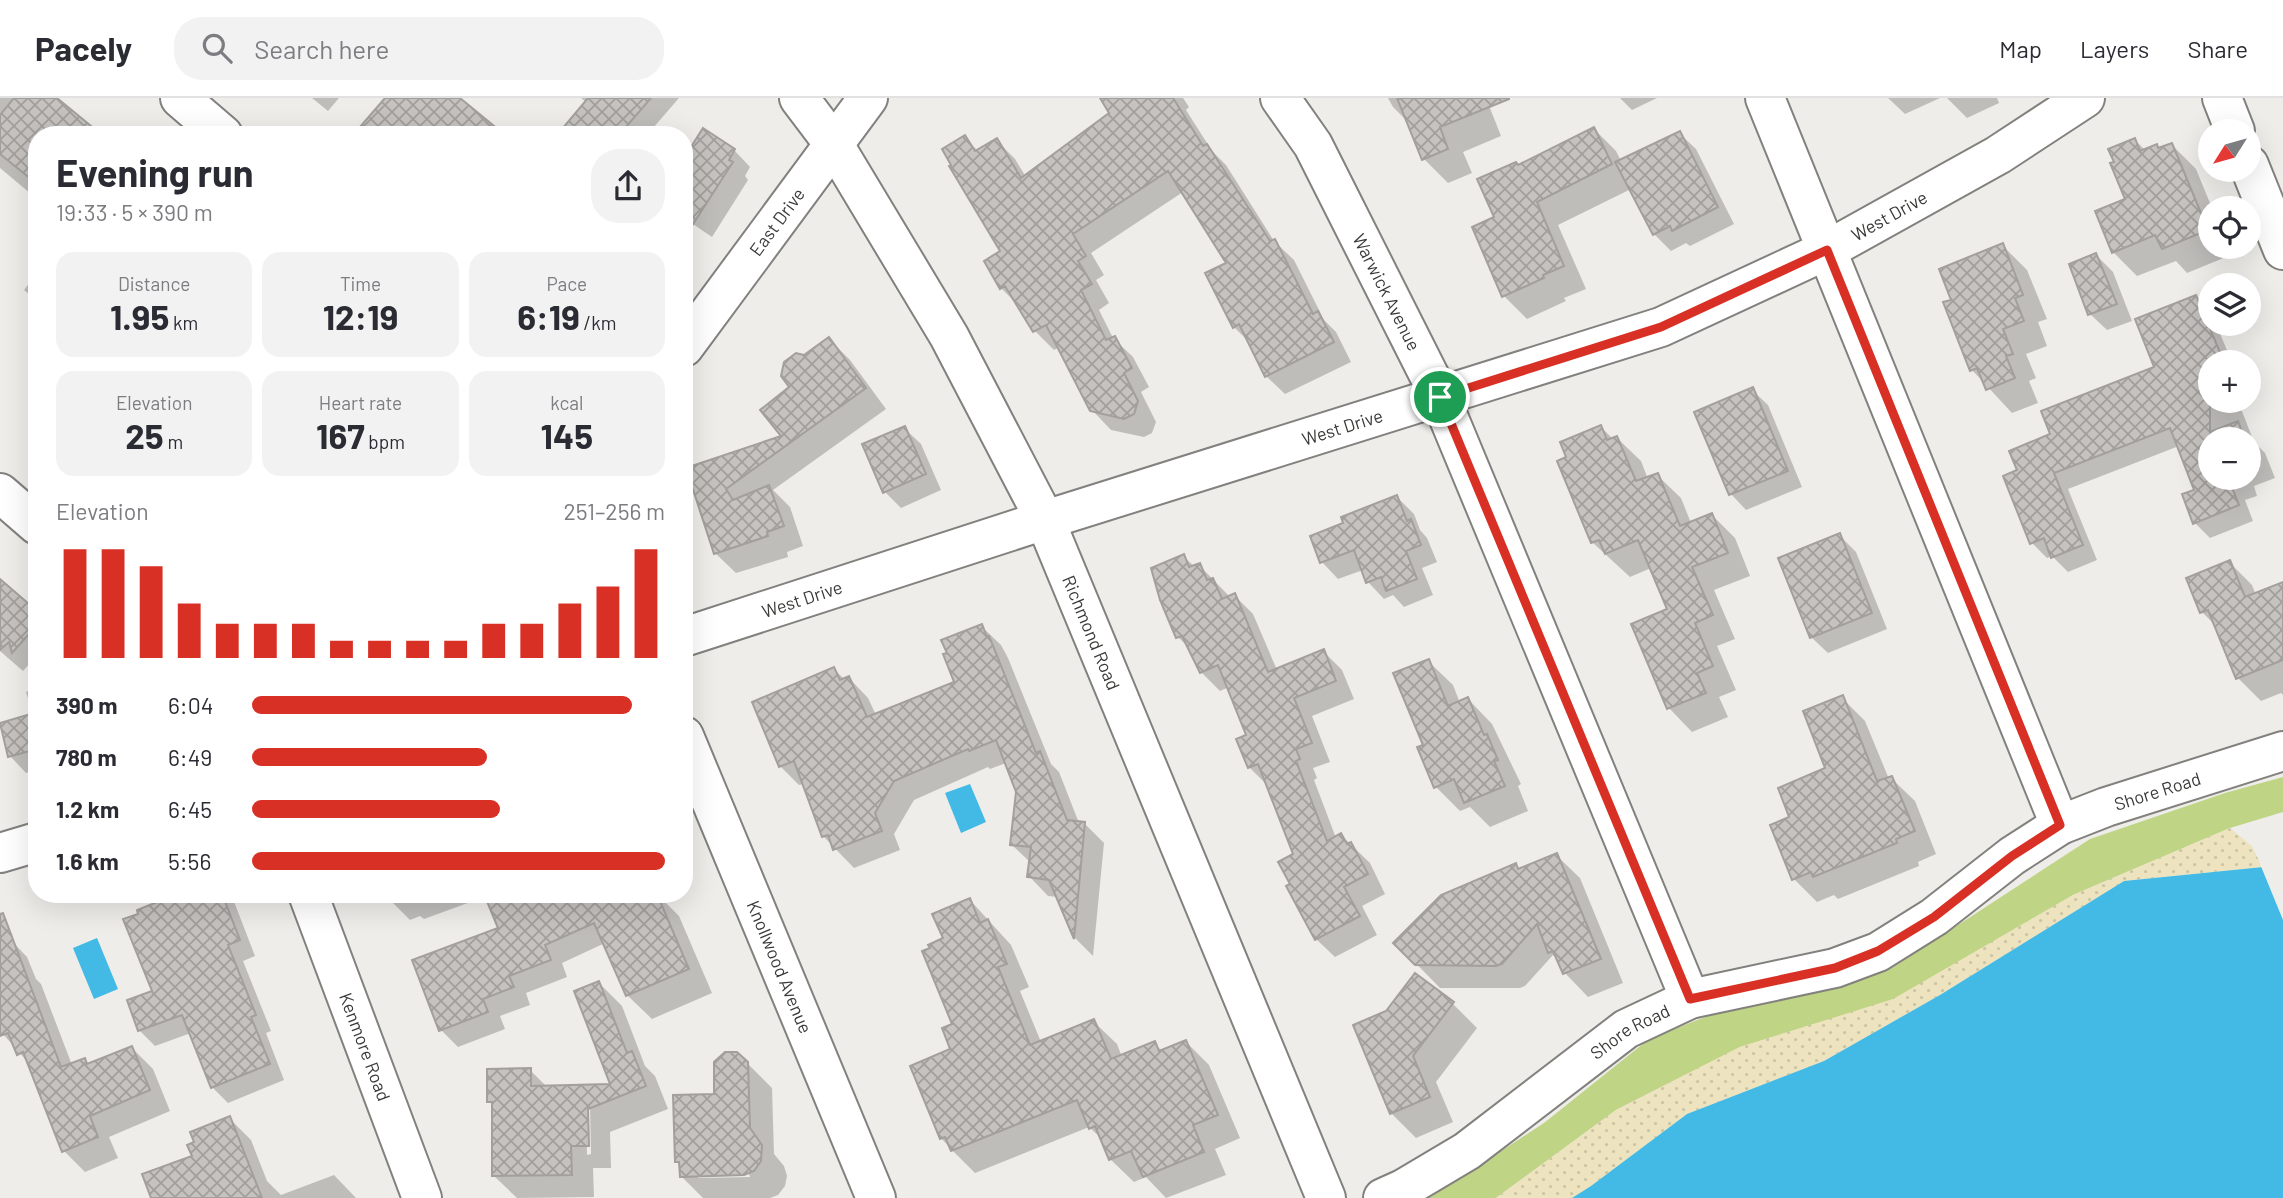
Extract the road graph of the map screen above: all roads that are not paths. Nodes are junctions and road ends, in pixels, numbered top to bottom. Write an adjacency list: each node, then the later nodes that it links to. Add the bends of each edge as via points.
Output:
1 (180, 98): 9 (street)
2 (799, 98): 10 (street, Richmond Road)
3 (868, 98): 10 (street, East Drive)
4 (1280, 98): 15 (street, Warwick Avenue, via 1313,145)
5 (1765, 98): 12 (street)
6 (2085, 98): 12 (street, West Drive, via 1998,155)
7 (2222, 98): 8 (street)
8 (2230, 119)
9 (213, 126)
10 (833, 143): 14 (street, East Drive); 18 (street, Richmond Road, via 949,336)
11 (2256, 182): 13 (street)
12 (1827, 250): 15 (street, West Drive, via 1661,327); 22 (street)
13 (2283, 250)
14 (693, 335)
15 (1440, 397): 18 (street, West Drive); 26 (street, Warwick Avenue)
16 (0, 493): 17 (street)
17 (28, 517)
18 (1045, 520): 19 (street, West Drive); 29 (street, Richmond Road)
19 (693, 634)
20 (2283, 751): 22 (street, Shore Road)
21 (693, 758): 28 (street, Knollwood Avenue)
22 (2060, 825): 26 (street, Shore Road, via 1934,917 1878,951 1835,968)
23 (28, 845): 24 (street)
24 (0, 853)
25 (311, 903): 27 (street, Kenmore Road)
26 (1690, 999): 30 (street, Shore Road, via 1626,1030 1467,1151)
27 (422, 1198)
28 (876, 1198)
29 (1326, 1198)
30 (1383, 1198)

